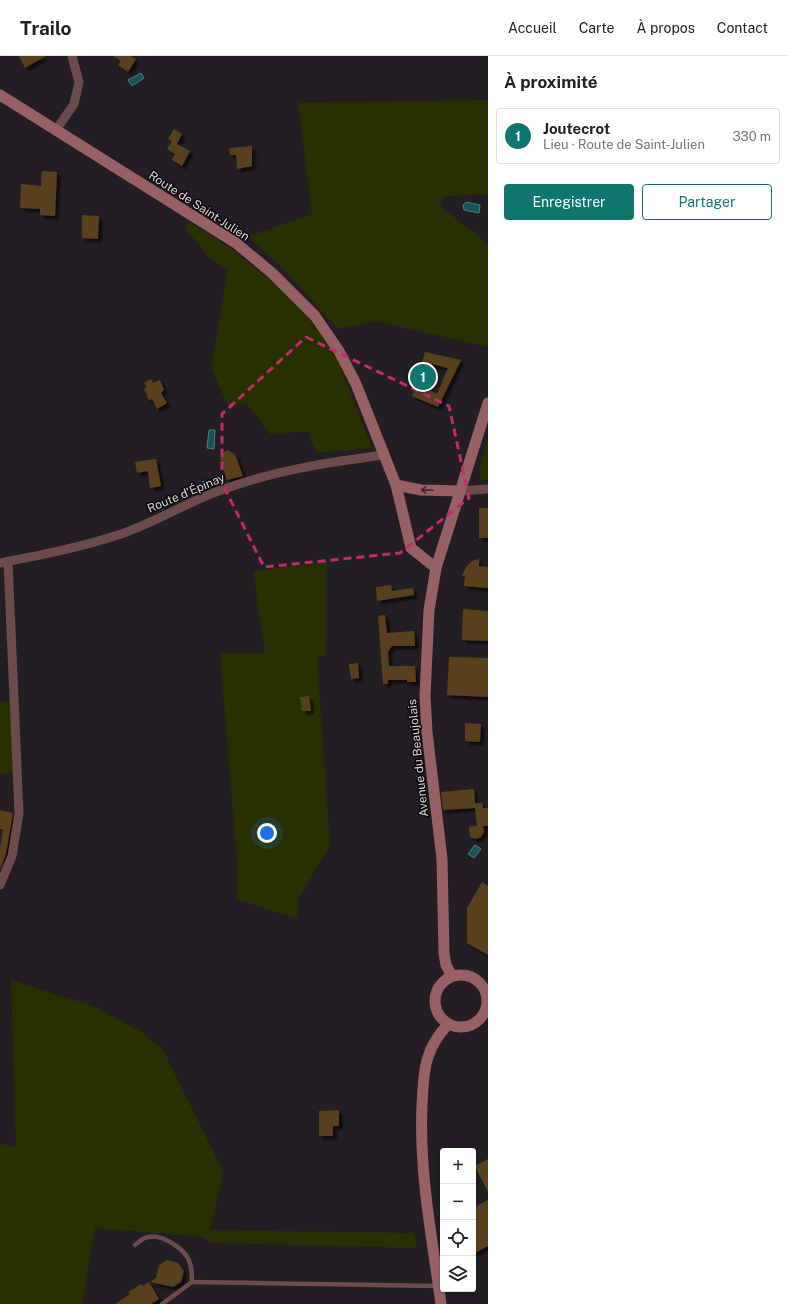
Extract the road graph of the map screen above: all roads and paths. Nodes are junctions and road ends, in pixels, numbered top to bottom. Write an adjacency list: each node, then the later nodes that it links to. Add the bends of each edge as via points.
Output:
1 (72, 56): 3 (street, via 79,82 74,104)
2 (0, 95): 3 (main road, Route de Saint-Julien)
3 (56, 130): 5 (main road, Route de Saint-Julien, via 236,243 297,296 339,350 356,384)
4 (488, 403): 8 (main road, Avenue du Beaujolais)
5 (384, 454): 6 (main road, Route de Saint-Julien); 9 (street, Route d'Épinay, via 327,462 267,475 226,488 121,534 51,553)
6 (396, 485): 8 (main road, one-way to 6, via 421,490); 10 (main road, Route de Saint-Julien, via 411,548)
7 (488, 489): 8 (street)
8 (460, 491): 10 (main road, Avenue du Beaujolais)
9 (4, 562): 11 (street, via 19,813 12,856)
10 (436, 568): 12 (main road, Avenue du Beaujolais, via 429,610 425,696 442,859 444,953 446,965)
11 (0, 885)
12 (452, 976): 13 (main road, via 466,975 479,982); 14 (main road, via 437,990 435,1000 441,1018)
13 (487, 993): 14 (main road, via 486,1007 480,1018 470,1025 459,1027)
14 (448, 1024): 17 (main road, via 428,1057 420,1141)
15 (136, 1245): 16 (lane, via 147,1237 160,1237 171,1243 188,1258 192,1269)
16 (192, 1282): 17 (lane); 18 (lane)
17 (439, 1286): 19 (main road)
18 (162, 1304)
19 (441, 1304)

